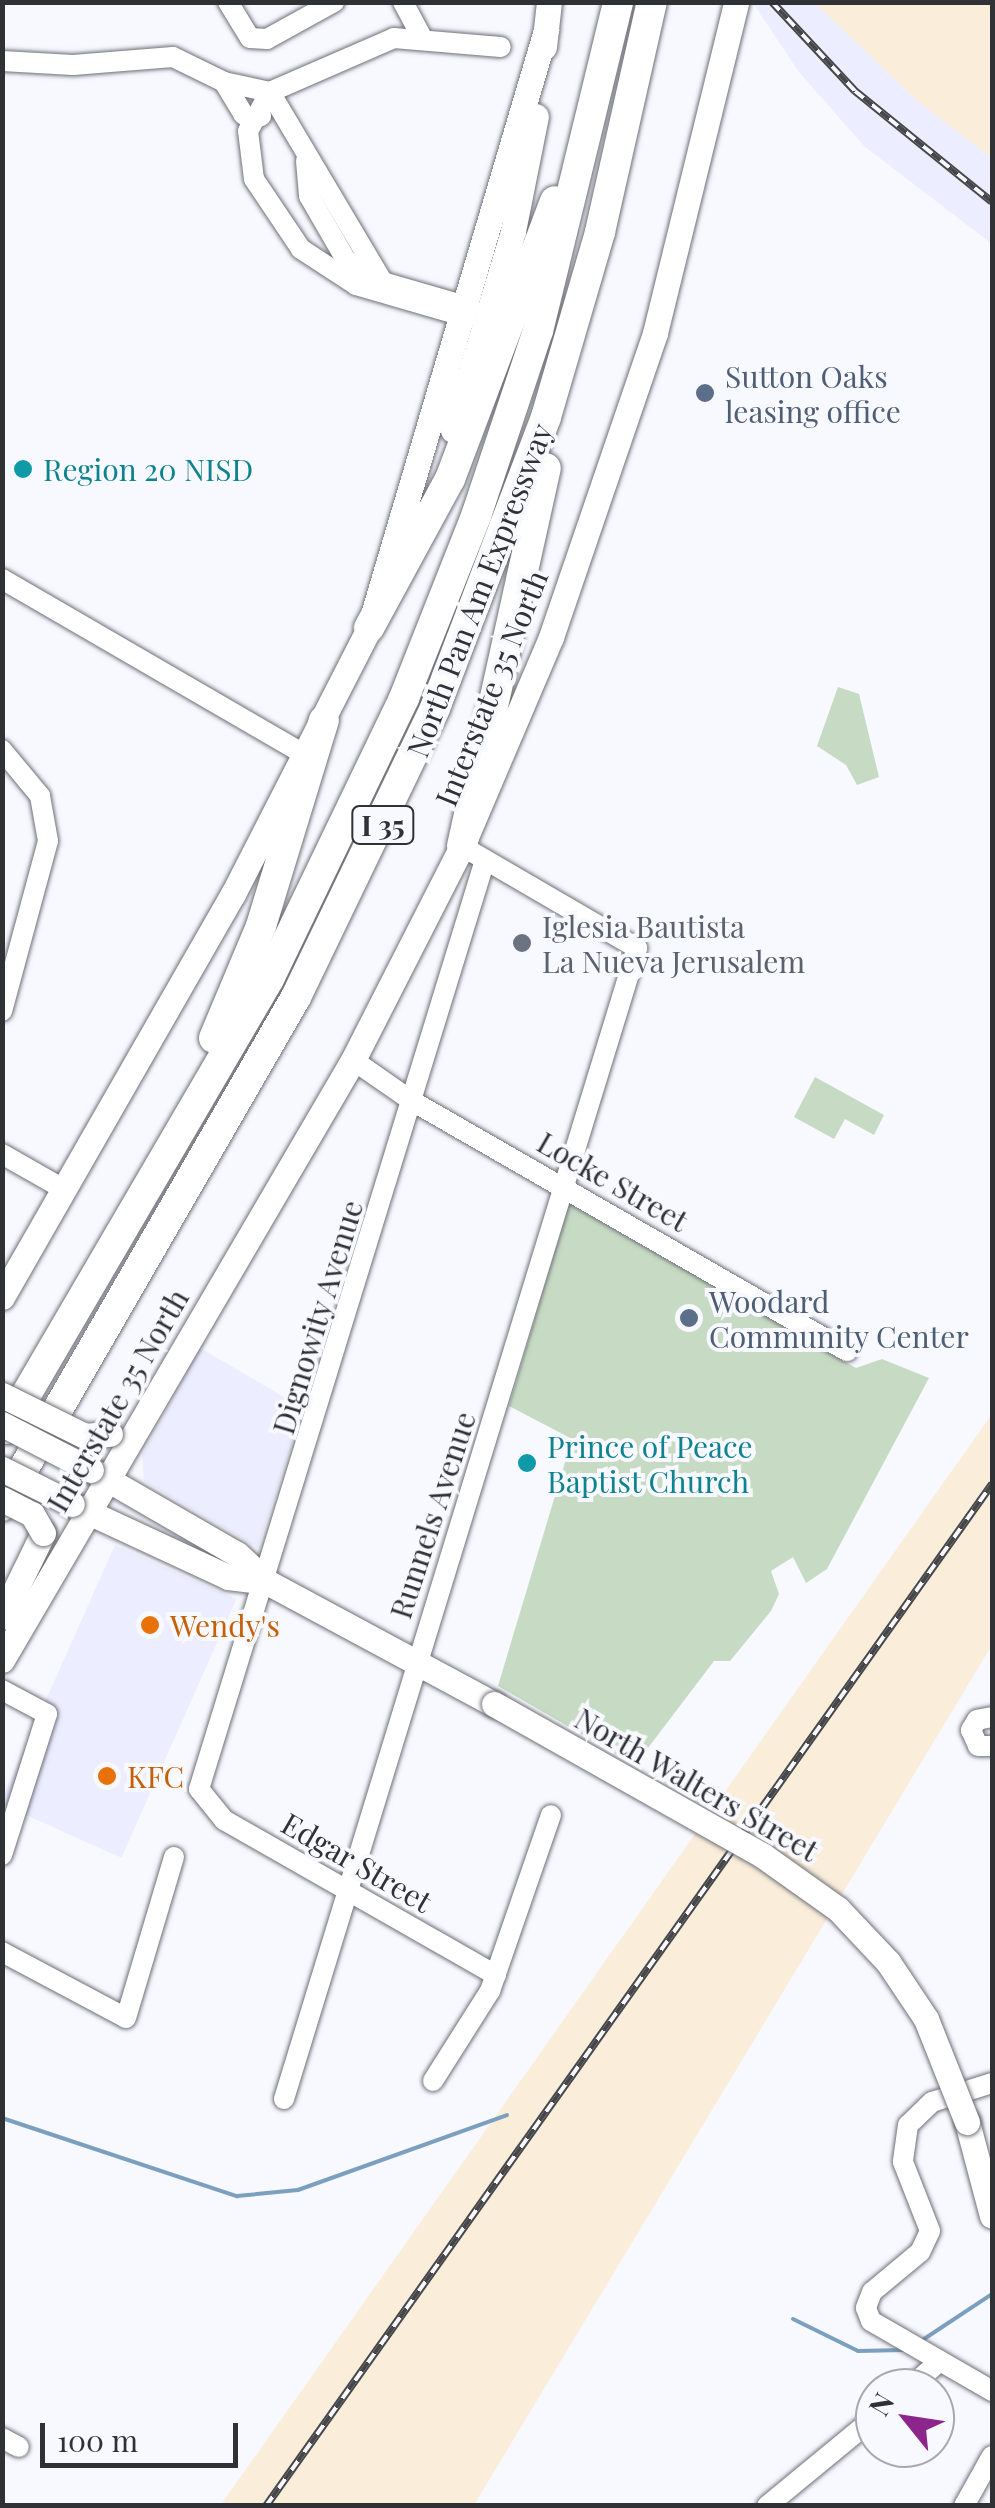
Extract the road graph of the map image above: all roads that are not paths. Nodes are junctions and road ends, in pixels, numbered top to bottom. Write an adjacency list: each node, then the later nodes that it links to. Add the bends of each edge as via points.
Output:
1 (228, 2): 2 (street, via 250,38 267,39)
2 (334, 2)
3 (403, 2): 10 (street)
4 (549, 2): 9 (main road)
5 (618, 2): 20 (highway, via 484,400 450,479); 31 (highway, North Pan Am Expressway / I 35, via 538,331 440,609 360,796 277,964)
6 (652, 2): 15 (highway, North Pan Am Expressway / I 35)
7 (714, 2): 11 (main road)
8 (736, 2): 11 (main road, Interstate 35 North)
9 (546, 30): 18 (main road); 20 (main road, via 534,134 482,348 439,471)
10 (422, 37): 12 (street); 16 (street, via 360,50)
11 (728, 44): 24 (main road, Interstate 35 North, via 656,333)
12 (500, 47)
13 (2, 62): 14 (street, via 73,65 173,57)
14 (224, 82): 16 (street); 17 (street)
15 (635, 90): 24 (highway, via 621,202 542,483); 40 (highway, North Pan Am Expressway / I 35, via 546,417 410,768 296,997)
16 (274, 100): 17 (street); 18 (street, via 306,156 309,196 346,260 383,282)
17 (252, 120): 18 (street, via 254,178 302,249 356,285)
18 (468, 312): 20 (main road)
19 (2, 579): 23 (street)
20 (369, 628): 21 (main road)
21 (324, 720): 23 (main road); 31 (highway, via 240,982)
22 (5, 752): 25 (street, via 40,796 48,841)
23 (306, 755): 30 (main road)
24 (473, 853): 26 (main road, Interstate 35 North); 27 (street, Dignowity Avenue); 29 (street, Runnels Avenue, via 637,948)
25 (2, 1011)
26 (353, 1060): 27 (street, Locke Street); 35 (main road, Interstate 35 North)
27 (412, 1101): 29 (street, Locke Street); 42 (street, Dignowity Avenue)
28 (2, 1154): 30 (street)
29 (564, 1188): 33 (street, Locke Street); 45 (street, Runnels Avenue)
30 (65, 1190): 32 (main road)
31 (110, 1246): 37 (highway, North Pan Am Expressway / I 35)
32 (2, 1298)
33 (847, 1351)
34 (2, 1395): 35 (main road, bridge, via 85,1436 110,1434)
35 (148, 1410): 39 (main road, Interstate 35 North)
36 (2, 1424): 39 (main road, North Walters Street, bridge)
37 (2, 1434)
38 (2, 1469): 41 (main road, North Walters Street, bridge)
39 (99, 1475): 41 (main road, Interstate 35 North); 42 (main road, North Walters Street, via 237,1554)
40 (2, 1502): 43 (main road, bridge, via 32,1514 44,1533)
41 (80, 1508): 42 (main road, North Walters Street, via 228,1577); 44 (main road, Interstate 35 North)
42 (267, 1582): 45 (main road, North Walters Street); 49 (street, Dignowity Avenue)
43 (2, 1617)
44 (2, 1660)
45 (417, 1661): 53 (street, Runnels Avenue); 59 (main road, North Walters Street, bridge, via 762,1855 838,1909 888,1962 926,2019 966,2122)
46 (2, 1690): 51 (street, via 47,1714)
47 (992, 1717): 48 (street, via 977,1720 971,1730 978,1746)
48 (992, 1746)
49 (199, 1789): 53 (street, Edgar Street, via 224,1820)
50 (550, 1815): 55 (street)
51 (2, 1854)
52 (174, 1857): 54 (street, via 126,2018)
53 (348, 1892): 55 (street, Edgar Street); 58 (street, Runnels Avenue)
54 (2, 1952)
55 (496, 1975): 56 (street)
56 (433, 2080)
57 (992, 2083): 60 (street, via 932,2102 905,2133 902,2162 930,2231 920,2252 872,2292 866,2308 872,2320)
58 (284, 2099)
59 (992, 2216)
60 (932, 2357): 61 (street); 62 (street)
61 (924, 2368)
62 (992, 2391)
63 (855, 2433): 65 (street)
64 (992, 2456): 66 (street)
65 (767, 2506)
66 (964, 2506)

